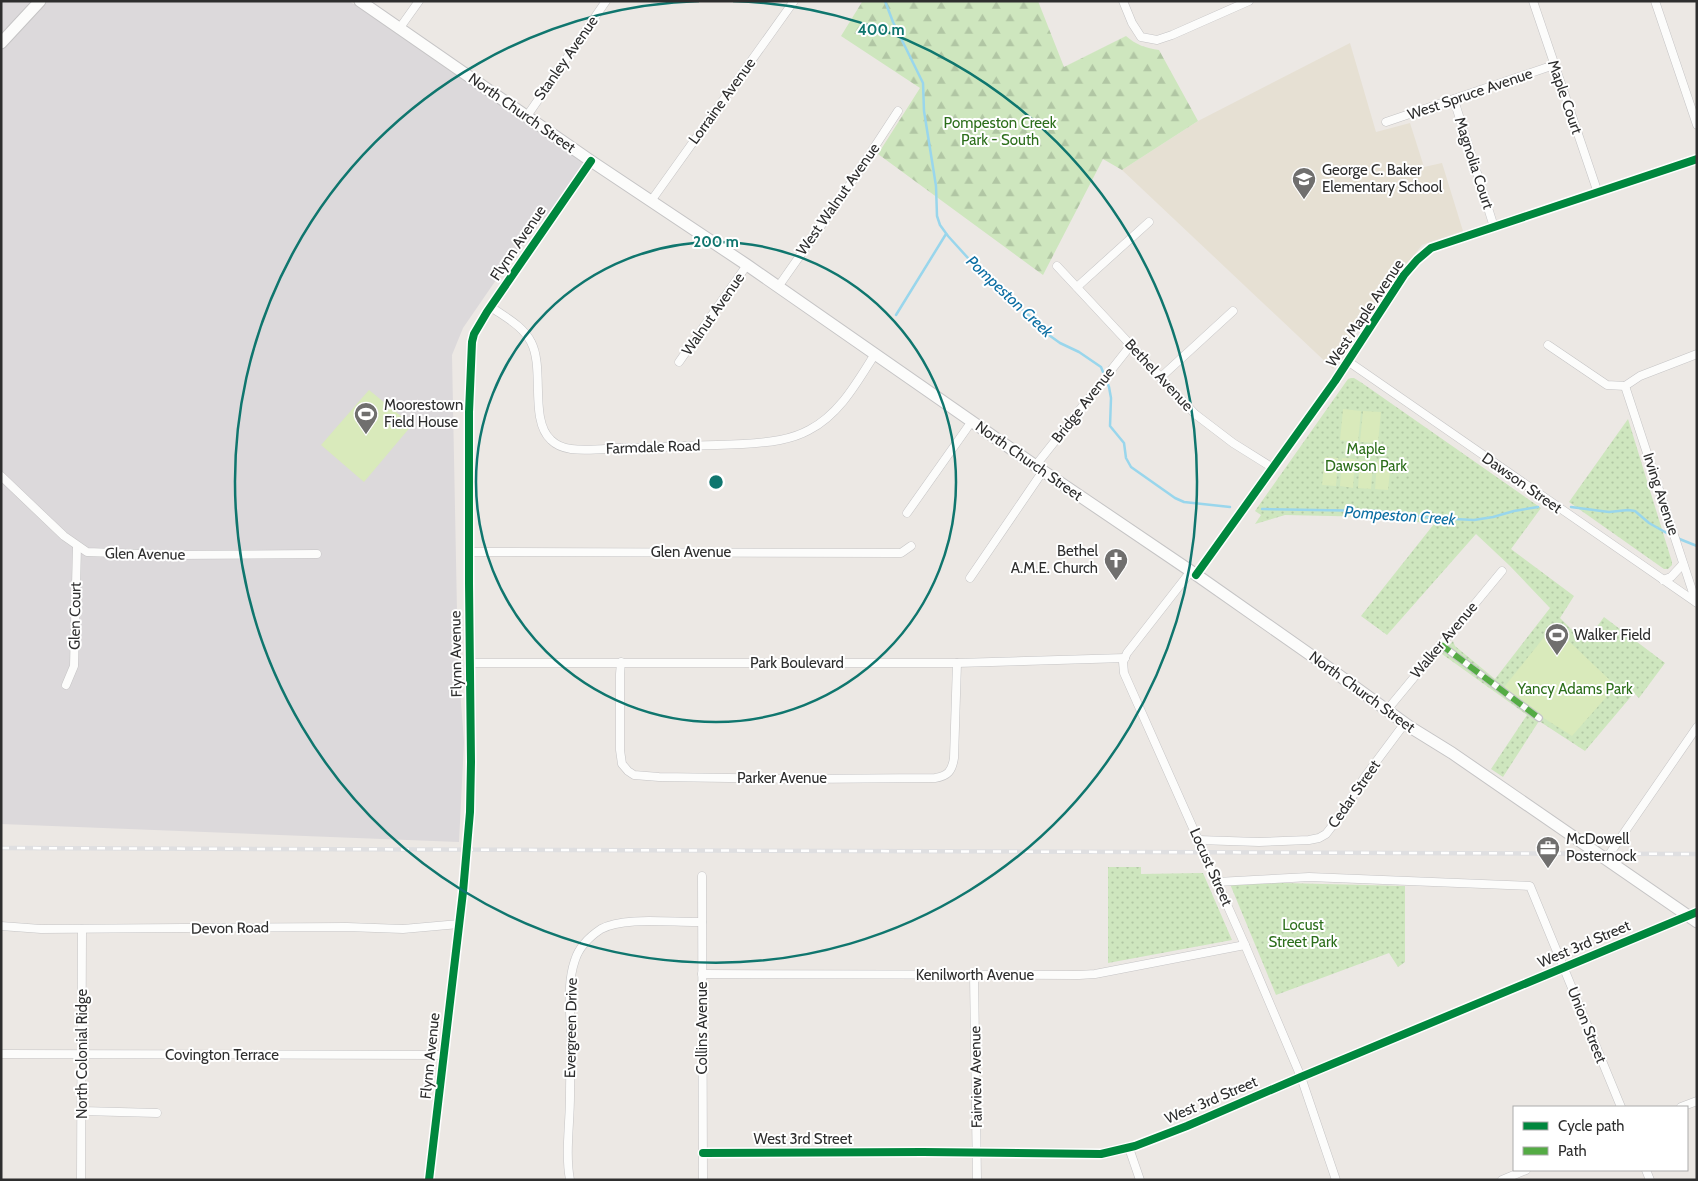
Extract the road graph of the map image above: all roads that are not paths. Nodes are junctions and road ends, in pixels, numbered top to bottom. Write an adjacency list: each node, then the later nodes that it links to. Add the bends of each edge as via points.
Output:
1 (40, 1): 11 (main road)
2 (360, 1): 10 (main road, North Church Street)
3 (419, 1): 10 (street)
4 (606, 1): 15 (street, Stanley Avenue)
5 (794, 1): 21 (street, Lorraine Avenue)
6 (1123, 1): 7 (street, via 1142,37 1157,40)
7 (1248, 1)
8 (1533, 1): 12 (street, Maple Court)
9 (1655, 1): 17 (street)
10 (399, 29): 15 (main road, North Church Street)
11 (1, 43)
12 (1554, 65): 13 (street, West Spruce Avenue); 20 (street, Maple Court)
13 (1454, 100): 16 (street, West Spruce Avenue); 23 (street, Magnolia Court)
14 (898, 112): 26 (street, West Walnut Avenue)
15 (527, 116): 19 (main road, North Church Street)
16 (1386, 122)
17 (1697, 125)
18 (1697, 159): 20 (street, West Maple Avenue)
19 (591, 161): 21 (main road, North Church Street); 28 (street, Flynn Avenue)
20 (1598, 193): 23 (street, West Maple Avenue)
21 (650, 201): 24 (main road, North Church Street)
22 (1149, 222): 27 (street)
23 (1494, 227): 35 (street, West Maple Avenue, via 1431,248 1417,260)
24 (747, 265): 26 (main road, North Church Street); 34 (street, Walnut Avenue)
25 (1057, 266): 27 (street, Bethel Avenue)
26 (778, 287): 32 (main road, North Church Street)
27 (1077, 287): 30 (street, Bethel Avenue)
28 (491, 307): 32 (street, Farmdale Road, via 519,326 531,342 536,360 542,428 552,442 570,449 771,442 790,438 830,415 850,393); 45 (street, Flynn Avenue, via 474,334 470,357)
29 (1233, 311): 36 (street)
30 (1131, 345): 36 (street, Bethel Avenue); 39 (street, Bridge Avenue)
31 (1548, 345): 37 (street, via 1607,385)
32 (875, 354): 38 (main road, North Church Street)
33 (1697, 354): 37 (street, via 1640,376)
34 (679, 362)
35 (1349, 362): 40 (street, West Maple Avenue); 51 (street, Dawson Street)
36 (1160, 377): 40 (street, Bethel Avenue, via 1202,421)
37 (1625, 386): 47 (street, Irving Avenue)
38 (972, 421): 39 (main road, North Church Street); 42 (street)
39 (1039, 468): 49 (main road, North Church Street); 50 (street, Bridge Avenue)
40 (1273, 468): 49 (street, West Maple Avenue)
41 (1, 476): 43 (street, Glen Avenue)
42 (907, 513)
43 (77, 546): 46 (street, Glen Avenue, via 87,552 102,554); 58 (street, Glen Court, via 74,666)
44 (911, 546): 45 (street, Glen Avenue, via 901,553)
45 (469, 552): 56 (street, Flynn Avenue)
46 (317, 554)
47 (1683, 564): 51 (street, via 1672,577); 52 (street, Irving Avenue)
48 (1502, 570): 53 (street, Walker Avenue)
49 (1194, 573): 54 (street); 59 (main road, North Church Street)
50 (970, 578)
51 (1663, 580): 52 (street, Dawson Street)
52 (1696, 603)
53 (1440, 644): 59 (street, Walker Avenue); 60 (street)
54 (1124, 658): 57 (street, Park Boulevard); 63 (street, Locust Street, via 1126,680)
55 (621, 662): 56 (street, Park Boulevard); 57 (street, Park Boulevard); 57 (street, Parker Avenue, via 620,750 622,764 634,775 788,778 946,775 951,771 954,758)
56 (470, 663): 69 (street, Flynn Avenue, via 471,796)
57 (956, 663)
58 (66, 685)
59 (1387, 710): 61 (main road, North Church Street)
60 (1539, 718)
61 (1405, 723): 63 (street, Cedar Street, via 1343,812 1319,838 1259,842); 64 (main road, North Church Street)
62 (1697, 727): 64 (street)
63 (1198, 840): 66 (street, Locust Street)
64 (1606, 859): 67 (main road, North Church Street)
65 (702, 876): 68 (street, Collins Avenue)
66 (1217, 882): 72 (street, Locust Street); 73 (street, Union Street, via 1309,877 1530,886)
67 (1694, 917): 73 (street, West 3rd Street)
68 (702, 922): 74 (street, Collins Avenue); 91 (street, Evergreen Drive, via 620,923 602,928 588,938 578,953 572,969 570,995)
69 (459, 924): 71 (street, Devon Road, via 402,929); 78 (street, Flynn Avenue)
70 (1, 926): 71 (street, Devon Road, via 41,930)
71 (82, 929): 77 (street, North Colonial Ridge)
72 (1245, 945): 75 (street, Kenilworth Avenue, via 1095,974); 79 (street, Locust Street)
73 (1564, 967): 79 (street, West 3rd Street); 81 (street, Union Street)
74 (702, 974): 75 (street, Kenilworth Avenue); 87 (street, Collins Avenue)
75 (974, 975): 86 (street, Fairview Avenue)
76 (1, 1054): 77 (street, Covington Terrace)
77 (82, 1055): 78 (street, Covington Terrace); 83 (street, North Colonial Ridge)
78 (443, 1055): 90 (street, Flynn Avenue)
79 (1301, 1077): 85 (street, West 3rd Street); 95 (street, Locust Street)
80 (1697, 1101): 82 (street)
81 (1621, 1106)
82 (1684, 1106)
83 (82, 1111): 84 (street); 89 (street, North Colonial Ridge)
84 (157, 1113)
85 (1129, 1148): 86 (street, West 3rd Street, via 1101,1154); 94 (street)
86 (977, 1152): 87 (street, West 3rd Street); 93 (street, Fairview Avenue)
87 (702, 1153): 92 (street, Collins Avenue)
88 (1524, 1171): 96 (street)
89 (81, 1180)
90 (429, 1180)
91 (570, 1180)
92 (703, 1180)
93 (978, 1180)
94 (1140, 1180)
95 (1336, 1180)
96 (1502, 1180)

